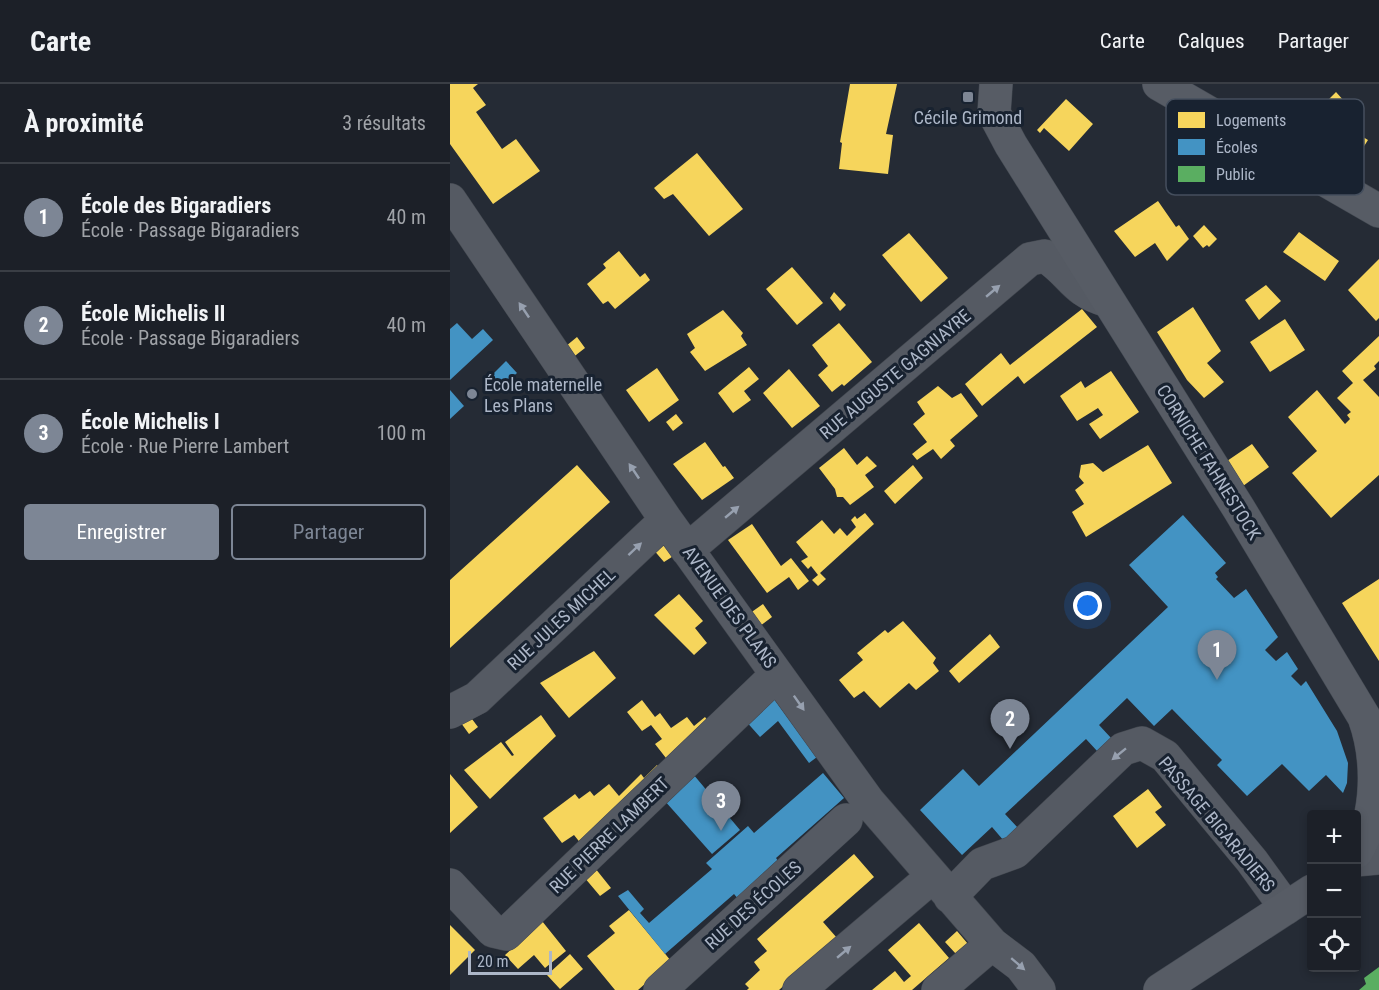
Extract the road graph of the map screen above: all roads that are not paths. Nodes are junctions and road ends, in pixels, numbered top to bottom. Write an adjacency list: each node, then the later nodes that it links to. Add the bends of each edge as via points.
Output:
1 (996, 84): 7 (main road, CORNICHE FAHNESTOCK, via 993,105 1001,128)
2 (1159, 84): 3 (main road)
3 (1185, 99)
4 (1351, 195): 6 (main road)
5 (450, 200): 8 (street, AVENUE DES PLANS, one-way to 5)
6 (1379, 211)
7 (1108, 301): 9 (street, RUE AUGUSTE GAGNIAYRE, one-way to 7, via 1030,259 1045,256 1059,265 1077,288); 13 (main road, CORNICHE FAHNESTOCK, via 1364,717 1378,765 1377,803)
8 (666, 519): 9 (street, AVENUE DES PLANS); 11 (street, RUE JULES MICHEL, one-way to 8, via 477,698)
9 (687, 550): 17 (street, AVENUE DES PLANS, one-way to 17, via 868,801)
10 (767, 684): 16 (street, RUE PIERRE LAMBERT, via 506,934 494,931)
11 (450, 712)
12 (846, 820): 21 (street, RUE DES ÉCOLES)
13 (1361, 845)
14 (1379, 858): 15 (street)
15 (1361, 860)
16 (450, 885)
17 (941, 887): 18 (street, PASSAGE BIGARADIERS, one-way to 17, via 1252,861 1165,756 1142,743 1123,748 1015,852 982,864); 19 (street, AVENUE DES PLANS); 22 (street, PASSAGE BIGARADIERS, one-way to 17)
18 (1299, 900): 20 (main road)
19 (992, 944): 23 (street); 24 (street, AVENUE DES PLANS, one-way to 24, via 1021,966)
20 (1175, 986)
21 (660, 990)
22 (799, 990)
23 (938, 990)
24 (1039, 990)

